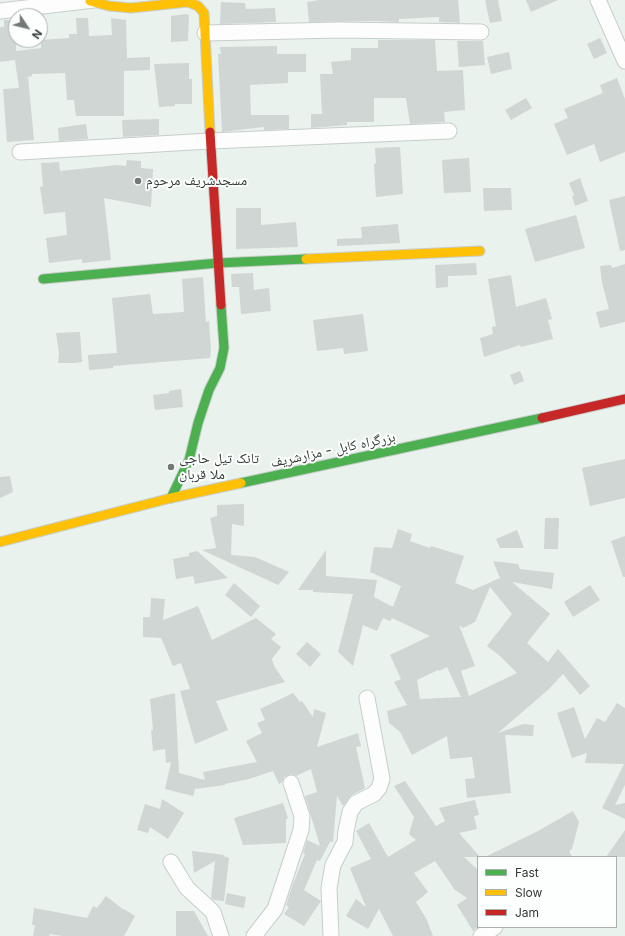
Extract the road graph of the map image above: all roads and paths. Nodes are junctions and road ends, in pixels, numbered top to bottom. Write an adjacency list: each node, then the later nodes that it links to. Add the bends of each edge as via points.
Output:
1 (598, 0): 6 (street)
2 (92, 1): 3 (street); 5 (main road, via 131,8 188,2 198,6 204,13)
3 (0, 11)
4 (481, 32): 5 (street, via 338,30)
5 (206, 33): 8 (main road)
6 (625, 61)
7 (449, 131): 8 (street)
8 (210, 141): 9 (street); 11 (main road)
9 (20, 152)
10 (480, 251): 11 (main road)
11 (218, 264): 12 (main road); 14 (main road, via 224,348 220,368 209,390 189,460)
12 (43, 279)
13 (625, 399): 14 (main road, بزرگراه کابل - مزارشریف, via 442,441)
14 (171, 498): 15 (main road, بزرگراه کابل - مزارشریف)
15 (0, 542)
16 (367, 698): 22 (street, via 382,779 374,794 356,803 350,812 345,842 333,865 329,888)
17 (291, 783): 21 (street, via 302,816 302,830 275,909)
18 (172, 862): 20 (street, via 187,888 213,912)
19 (493, 928): 23 (street)
20 (221, 936)
21 (254, 936)
22 (331, 936)
23 (481, 936)

